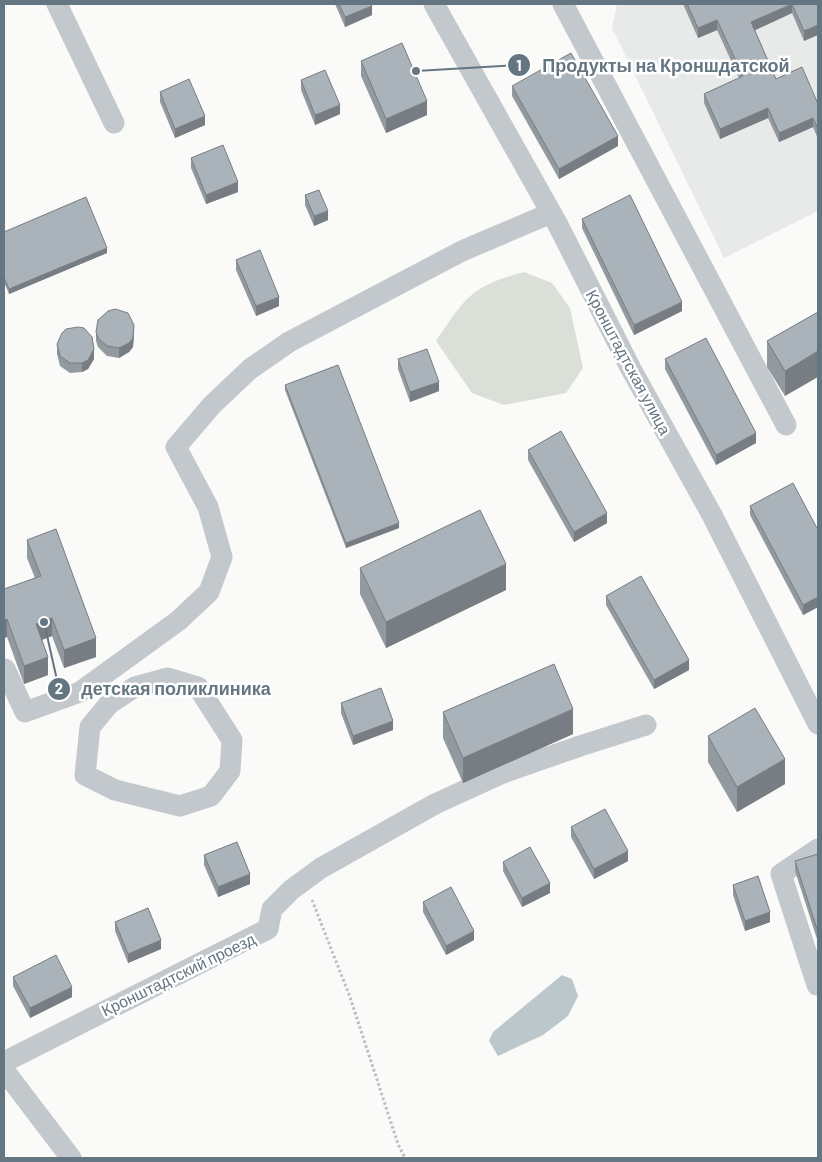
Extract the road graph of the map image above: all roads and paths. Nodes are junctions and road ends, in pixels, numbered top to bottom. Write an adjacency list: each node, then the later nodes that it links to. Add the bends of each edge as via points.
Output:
1 (57, 4): 4 (street)
2 (434, 4): 5 (street, Кронштадтская улица)
3 (563, 4): 6 (street)
4 (114, 123)
5 (551, 212): 7 (street, via 454,255 289,342 250,369 212,405 176,447 208,507 222,558 209,592 178,621 80,692 25,712); 8 (street, Кронштадтская улица, via 631,369 712,515)
6 (786, 425)
7 (5, 669)
8 (818, 724)
9 (646, 725): 12 (street, Кронштадтский проезд, via 503,774 434,804)
10 (85, 775): 10 (street, via 115,790 180,806 211,796 230,770 232,740 198,687 168,678 135,687 110,704 90,727)
11 (818, 849): 13 (street, via 781,874)
12 (304, 880): 14 (street, Кронштадтский проезд, via 272,909 268,929); 17 (path, via 350,997)
13 (818, 985)
14 (4, 1062)
15 (4, 1070): 16 (street)
16 (71, 1158)
17 (405, 1158)

